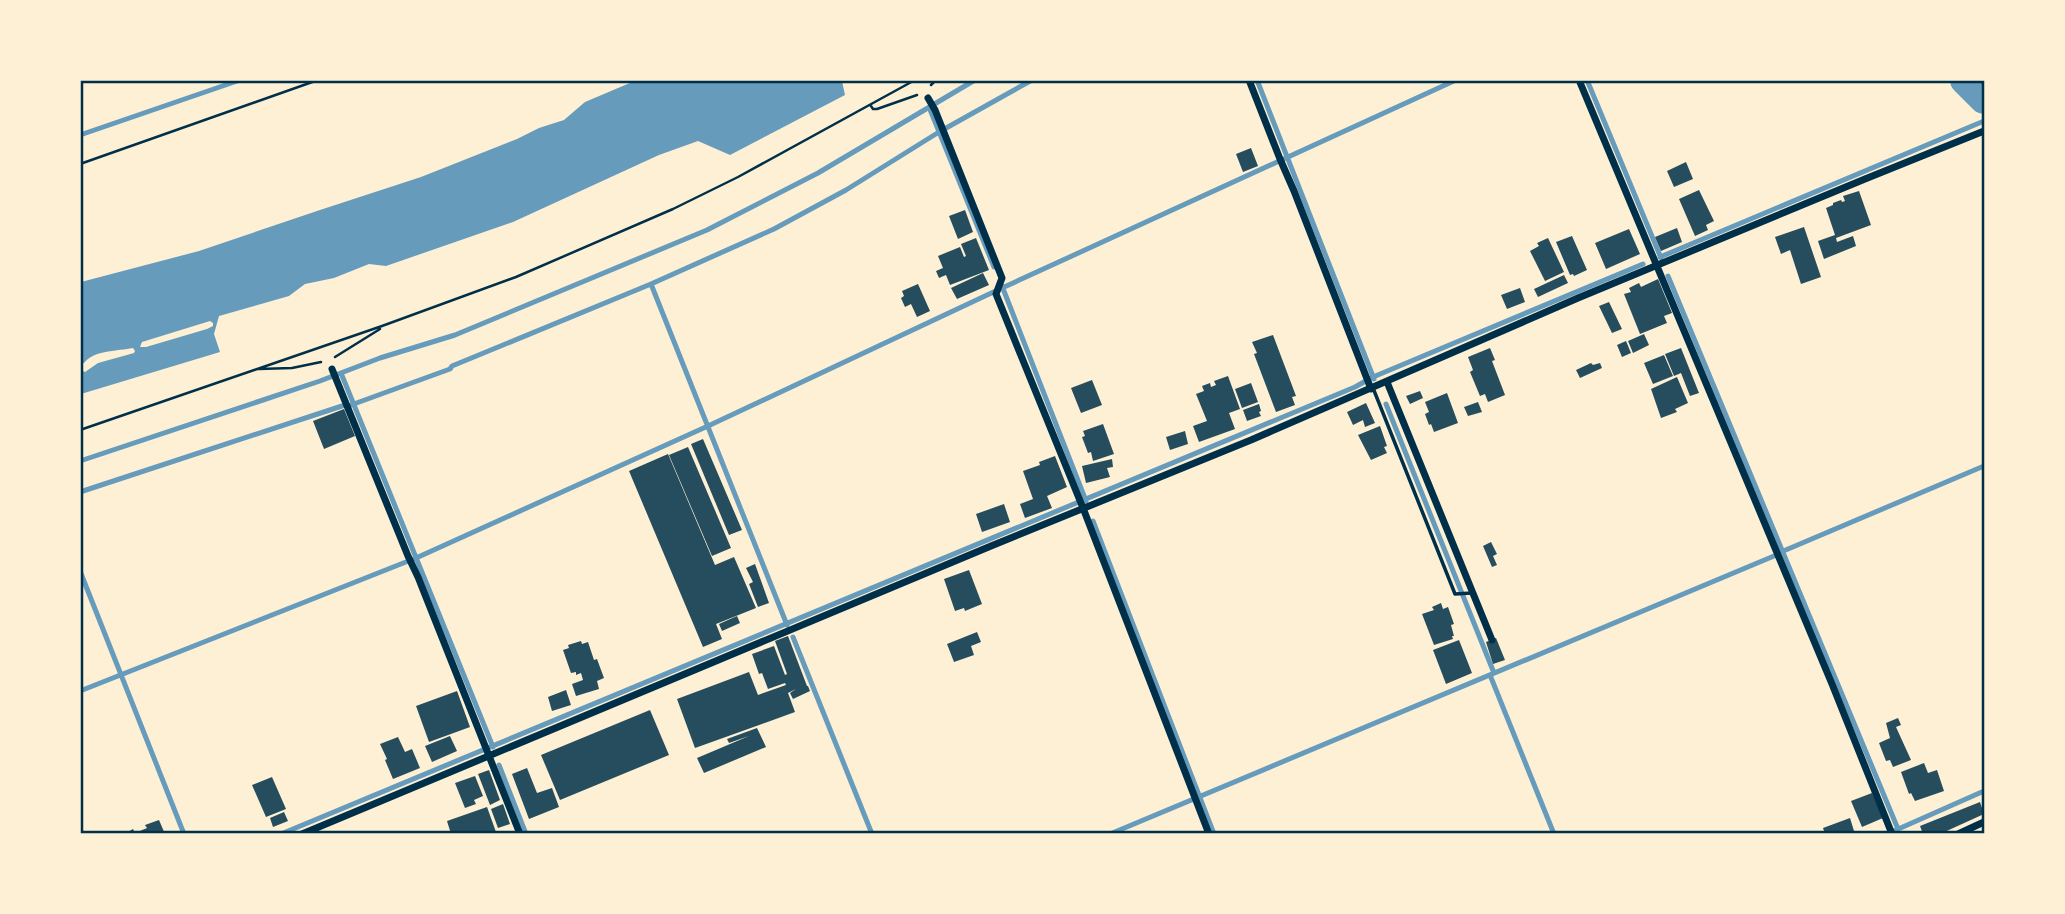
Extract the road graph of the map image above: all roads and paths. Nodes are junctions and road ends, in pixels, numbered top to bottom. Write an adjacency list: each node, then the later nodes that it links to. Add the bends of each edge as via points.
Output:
1 (318, 80): 9 (path)
2 (915, 80): 7 (path)
3 (1249, 80): 15 (street)
4 (1579, 80): 10 (street)
5 (918, 94): 7 (path, via 877,109)
6 (928, 98): 17 (street, via 1002,278 996,294)
7 (871, 106): 11 (path, via 673,209 516,276)
8 (1984, 131): 10 (street)
9 (80, 164)
10 (1656, 266): 14 (street); 25 (street)
11 (382, 326): 12 (path); 12 (path, via 331,363)
12 (255, 369): 16 (path)
13 (332, 369): 20 (street)
14 (1387, 382): 15 (street); 18 (street)
15 (1369, 384): 17 (street); 18 (lane, via 1455,594)
16 (80, 429)
17 (1081, 503): 20 (street); 24 (street)
18 (1465, 594): 19 (street)
19 (1492, 640)
20 (487, 749): 22 (street); 23 (street)
21 (1984, 822): 26 (street)
22 (302, 834)
23 (520, 834)
24 (1209, 834)
25 (1892, 834)
26 (1958, 834)

